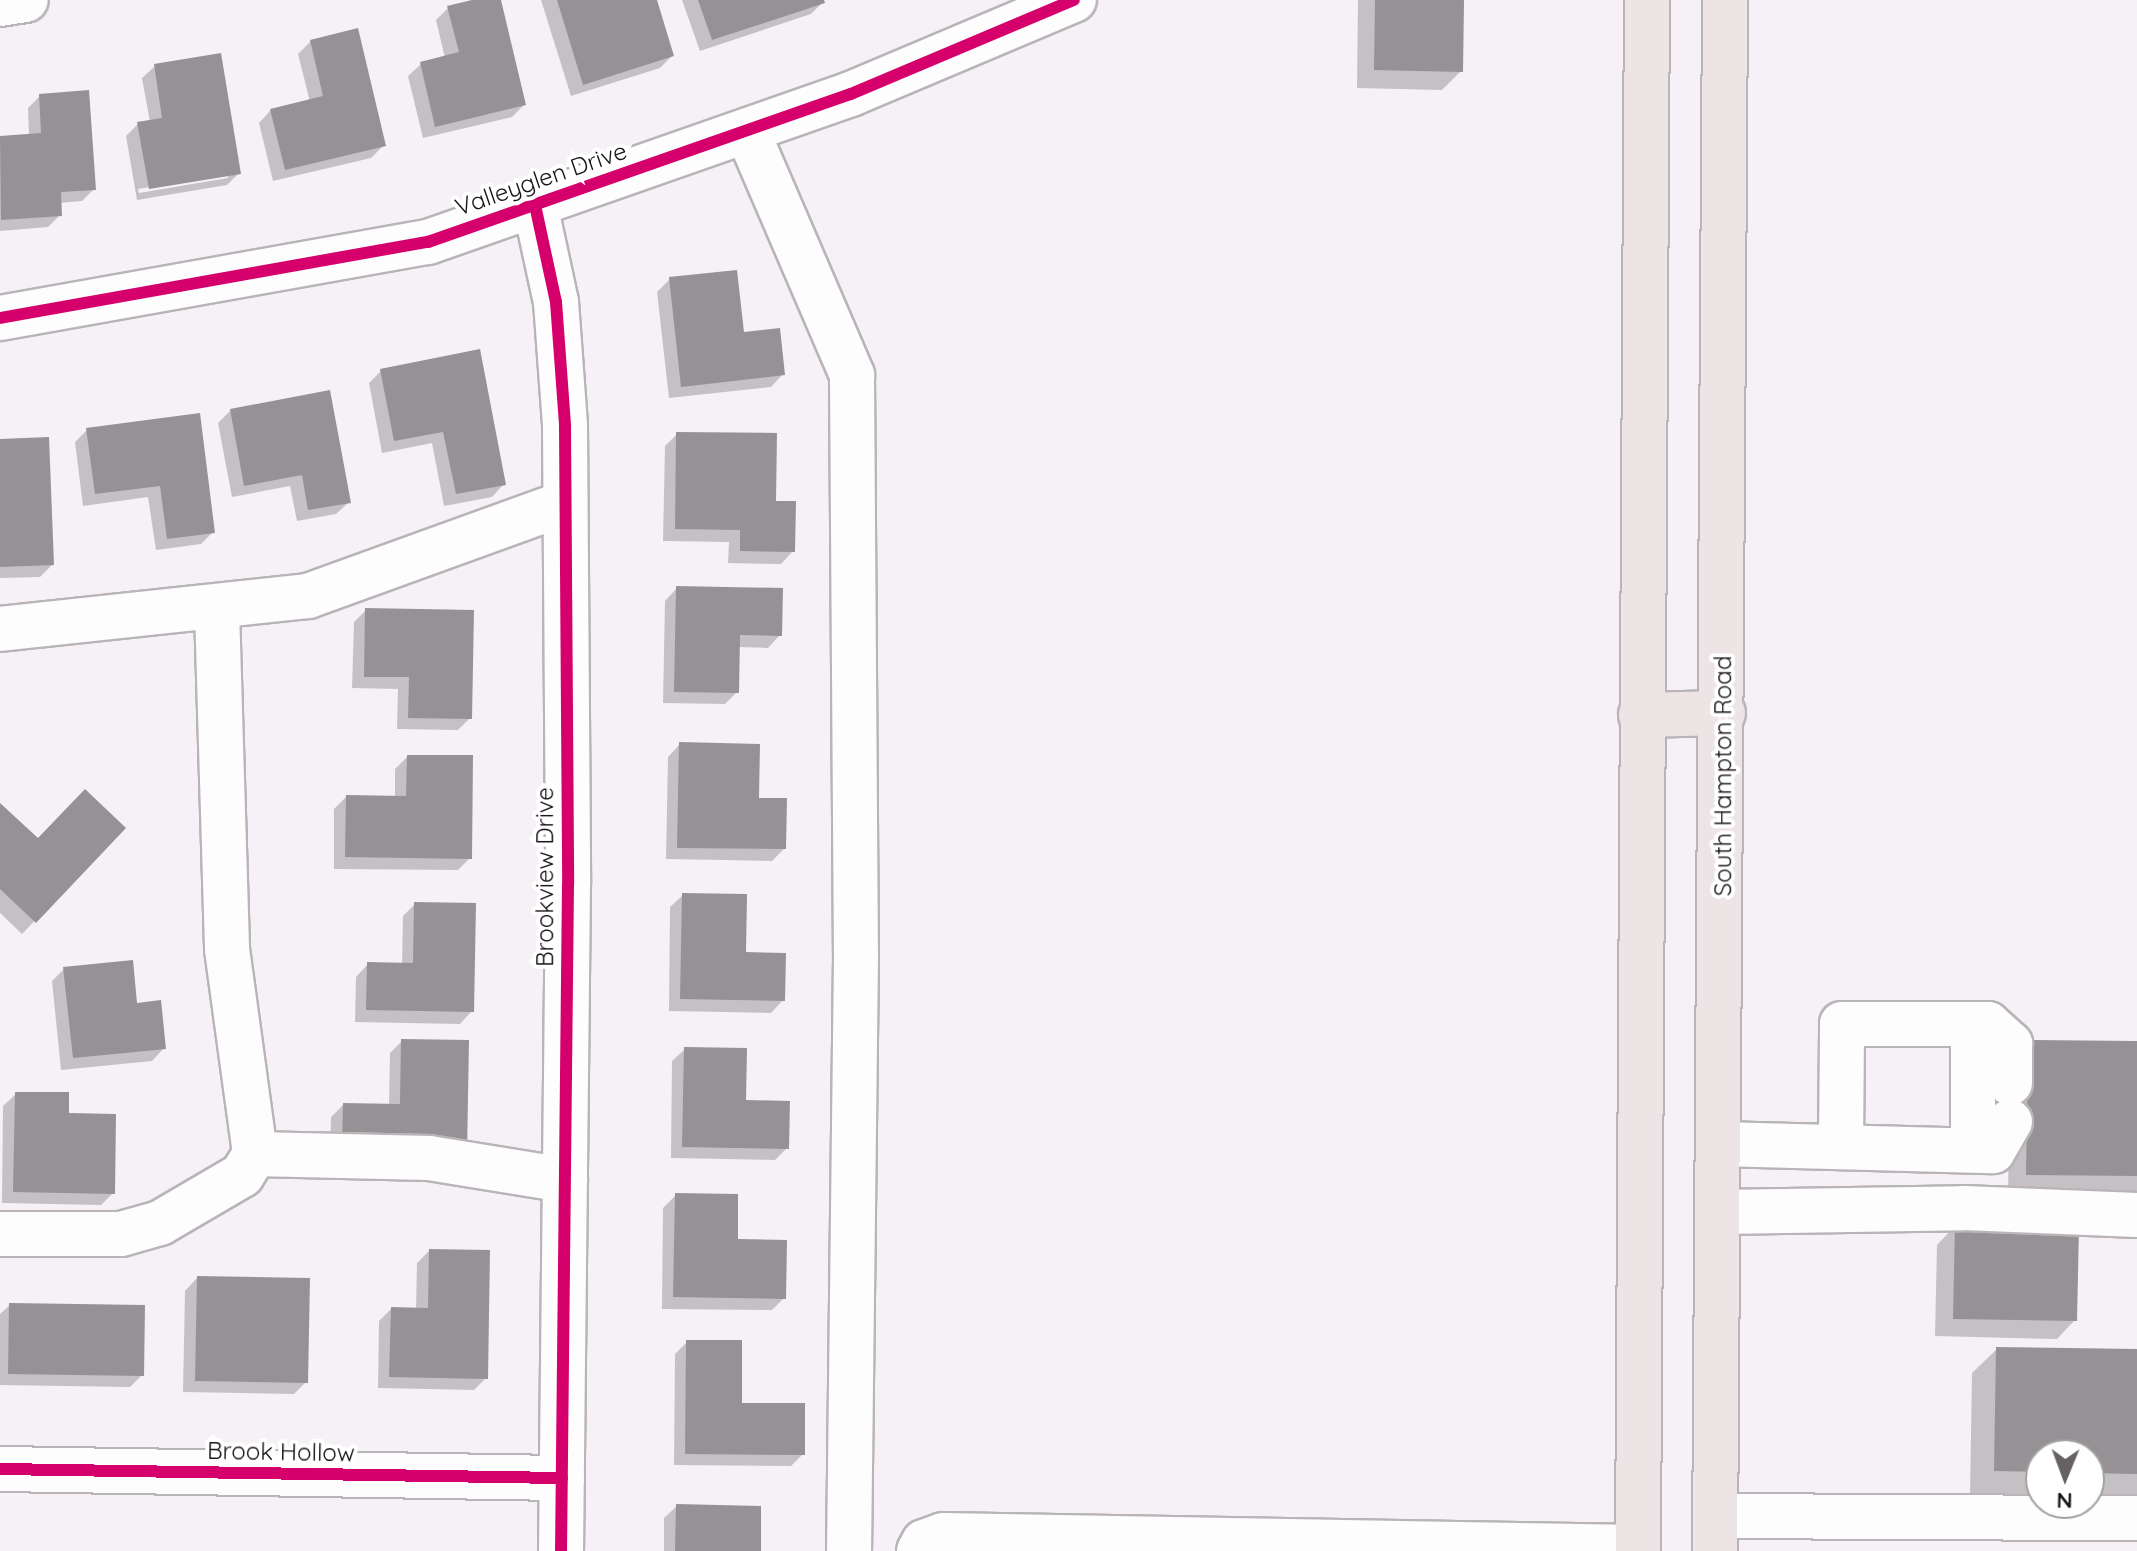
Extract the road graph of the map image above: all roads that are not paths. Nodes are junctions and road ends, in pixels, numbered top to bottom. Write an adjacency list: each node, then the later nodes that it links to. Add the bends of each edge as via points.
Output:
1 (26, 0): 5 (street)
2 (1074, 0): 6 (street, Valleyglen Drive, via 851,94)
3 (1647, 0): 13 (main road)
4 (1725, 0): 12 (main road, South Hampton Road)
5 (0, 4)
6 (747, 131): 7 (street, Valleyglen Drive); 29 (street, via 852,375 856,956)
7 (535, 205): 8 (street, Valleyglen Drive, via 428,242); 9 (street, Brookview Drive, via 556,302)
8 (0, 318)
9 (565, 503): 10 (street, via 308,596); 19 (street, Brookview Drive)
10 (217, 610): 11 (street); 18 (street, via 227,949)
11 (0, 629)
12 (1723, 713): 13 (main road); 15 (main road, South Hampton Road)
13 (1641, 715): 27 (main road)
14 (1973, 1024): 16 (street, via 1842,1024); 17 (street); 17 (street, via 1988,1024 2010,1044 2010,1103 1993,1151)
15 (1719, 1144): 16 (street); 20 (main road, South Hampton Road)
16 (1841, 1147): 17 (street)
17 (1973, 1150)
18 (255, 1154): 19 (street, via 429,1158); 22 (street, via 242,1175 160,1223 121,1234)
19 (565, 1180): 24 (street, Brookview Drive)
20 (1719, 1212): 21 (street, via 1964,1208); 26 (main road, South Hampton Road)
21 (2137, 1215)
22 (0, 1234)
23 (0, 1469): 24 (street, Brook Hollow)
24 (562, 1478): 28 (street, Brookview Drive)
25 (2137, 1518): 26 (street)
26 (1716, 1534)
27 (1638, 1549): 30 (street, via 943,1535 924,1542)
28 (561, 1551)
29 (849, 1551)
30 (919, 1551)

